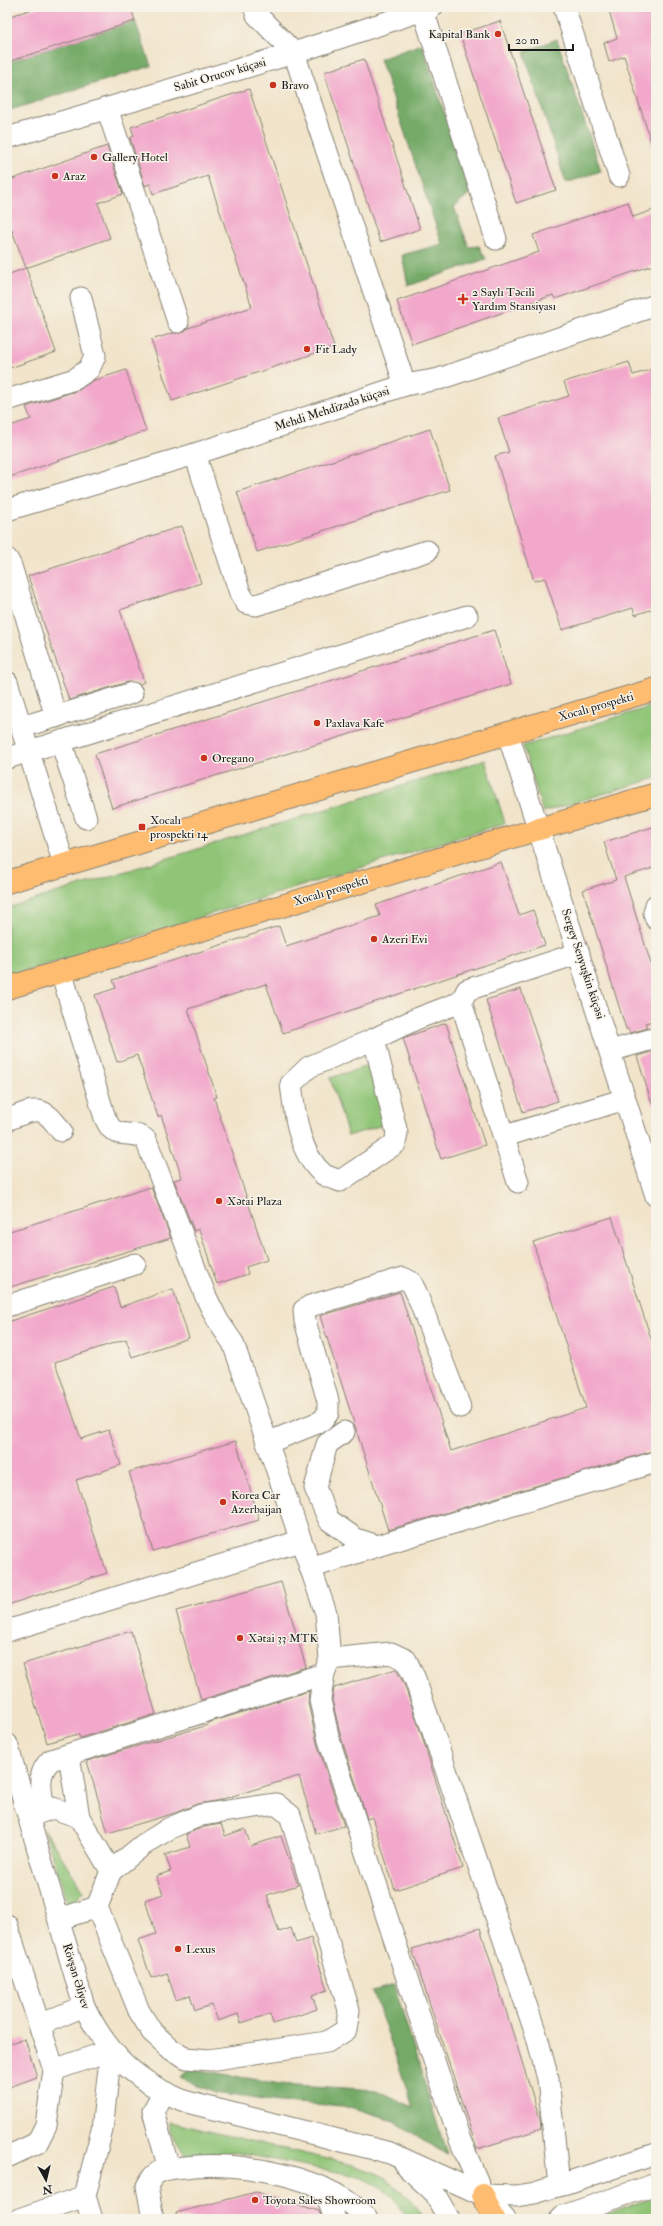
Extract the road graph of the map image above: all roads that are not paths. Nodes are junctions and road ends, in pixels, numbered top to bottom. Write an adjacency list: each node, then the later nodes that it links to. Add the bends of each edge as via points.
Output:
1 (254, 7): 4 (street, via 257,15)
2 (564, 7): 7 (street)
3 (428, 8): 4 (street, Sabit Orucov küçəsi); 8 (street)
4 (294, 53): 5 (street, Sabit Orucov küçəsi); 12 (street)
5 (107, 108): 6 (street, Sabit Orucov küçəsi); 11 (street)
6 (7, 138)
7 (619, 176)
8 (496, 240)
9 (81, 298): 13 (street, via 95,356 89,369 75,379)
10 (656, 305): 12 (street, Mehdi Mehdizadə küçəsi, via 439,379)
11 (178, 322)
12 (406, 385): 14 (street, Mehdi Mehdizadə küçəsi)
13 (7, 400)
14 (195, 454): 15 (street, Mehdi Mehdizadə küçəsi); 16 (street, via 240,593 246,603 256,605)
15 (7, 510)
16 (427, 551)
17 (7, 559): 22 (street)
18 (467, 616): 25 (street)
19 (7, 682): 23 (street)
20 (656, 690): 24 (main road, Xocalı prospekti)
21 (132, 693): 22 (street)
22 (56, 716): 23 (street)
23 (22, 727): 26 (street)
24 (508, 734): 32 (street, Sergey Senyuşkin küçəsi); 33 (main road, Xocalı prospekti)
25 (61, 742): 26 (street); 28 (street)
26 (28, 751): 27 (street); 29 (street)
27 (7, 758)
28 (70, 770): 29 (street); 31 (street)
29 (37, 777): 33 (street)
30 (656, 794): 32 (main road, Xocalı prospekti)
31 (86, 818)
32 (539, 828): 37 (street, Sergey Senyuşkin küçəsi); 38 (main road, Xocalı prospekti)
33 (64, 864): 34 (main road, Xocalı prospekti)
34 (7, 882)
35 (656, 905): 36 (street)
36 (656, 919)
37 (579, 953): 40 (street, via 467,990); 43 (street, Sergey Senyuşkin küçəsi)
38 (61, 971): 39 (main road, Xocalı prospekti); 54 (street, via 105,1118 112,1130 140,1134 146,1140 206,1297 233,1343)
39 (7, 988)
40 (461, 1002): 42 (street, via 416,1018); 47 (street)
41 (656, 1038): 43 (street)
42 (374, 1039): 42 (street, via 309,1067 291,1084 297,1128 311,1159 324,1175 340,1181 395,1144 397,1133)
43 (610, 1051): 44 (street, Sergey Senyuşkin küçəsi)
44 (625, 1099): 47 (street); 49 (street, Sergey Senyuşkin küçəsi)
45 (7, 1120): 46 (street, via 28,1111 41,1111 50,1115)
46 (61, 1131)
47 (505, 1136): 48 (street)
48 (518, 1182)
49 (656, 1196)
50 (135, 1264): 51 (street)
51 (7, 1306)
52 (460, 1407): 54 (street, via 416,1292 411,1282 403,1278 304,1310 328,1401 328,1413 322,1421)
53 (344, 1432): 57 (street, via 327,1444 315,1488 329,1520 356,1539)
54 (267, 1443): 56 (street)
55 (656, 1462): 57 (street)
56 (300, 1541): 58 (street); 59 (street)
57 (377, 1546): 58 (street)
58 (310, 1568): 60 (street, via 326,1613)
59 (7, 1631)
60 (327, 1667): 62 (street); 75 (street, via 320,1700 328,1740); 82 (street, via 391,1653 406,1660 416,1679 537,2037 548,2079)
61 (7, 1744): 63 (street, Rövşən Əliyev)
62 (69, 1755): 64 (street, via 51,1760 43,1768); 65 (street)
63 (12, 1782): 64 (street, Rövşən Əliyev)
64 (36, 1813): 65 (street, via 53,1808); 68 (street, Rövşən Əliyev)
65 (79, 1817): 66 (street)
66 (111, 1871): 67 (street); 67 (street, via 143,1845 170,1828 201,1815 276,1804 290,1815 348,2010 346,2030 328,2042 208,2060 187,2058 172,2050 152,2032 139,2011)
67 (98, 1907): 68 (street)
68 (59, 1919): 70 (street, Rövşən Əliyev)
69 (7, 1925): 71 (street)
70 (84, 2006): 71 (street); 72 (street, Rövşən Əliyev, via 95,2028)
71 (39, 2025): 73 (street)
72 (111, 2050): 73 (street); 74 (street, Rövşən Əliyev, via 144,2081); 85 (street, via 102,2130)
73 (54, 2070): 78 (street, via 46,2125 37,2143)
74 (163, 2093): 76 (street, Rövşən Əliyev, via 221,2112); 79 (street, via 153,2111)
75 (460, 2140): 80 (street, via 463,2156 461,2166 450,2172); 84 (street)
76 (390, 2153): 80 (street); 91 (street, via 417,2174 433,2191)
77 (656, 2154): 82 (street)
78 (7, 2157)
79 (169, 2169): 83 (street, via 204,2164 280,2173); 88 (street, via 155,2174 147,2186)
80 (429, 2170): 84 (street)
81 (656, 2184): 94 (street)
82 (559, 2186): 84 (street, via 516,2196)
83 (324, 2189): 89 (street); 90 (street, via 357,2207)
84 (483, 2195): 92 (main road); 93 (street)
85 (85, 2196): 86 (street); 87 (street)
86 (18, 2219)
87 (92, 2219)
88 (153, 2219)
89 (335, 2219)
90 (367, 2219)
91 (449, 2219)
92 (494, 2219)
93 (505, 2219)
94 (560, 2219)

